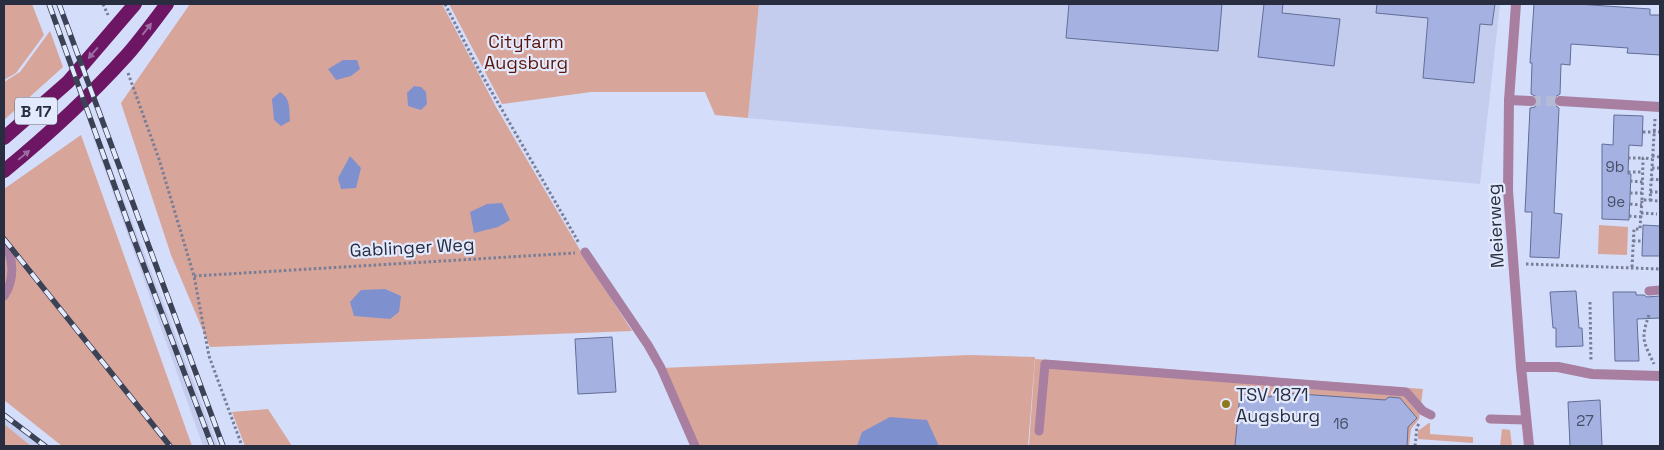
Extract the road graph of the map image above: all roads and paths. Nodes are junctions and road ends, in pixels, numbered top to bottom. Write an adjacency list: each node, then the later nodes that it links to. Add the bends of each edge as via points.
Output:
1 (135, 4): 13 (highway, B 17, one-way to 13, via 68,82)
2 (167, 4): 20 (highway, B 17, one-way to 2, via 77,108 128,54)
3 (445, 4): 42 (path, via 479,70)
4 (1516, 4): 5 (street, Meierweg)
5 (1509, 100): 6 (street); 43 (street, Meierweg, via 1508,190)
6 (1531, 101)
7 (1560, 101): 8 (street)
8 (1658, 106): 11 (path)
9 (141, 109): 46 (path)
10 (1643, 132): 11 (path)
11 (1654, 132): 12 (path); 17 (path)
12 (1660, 132)
13 (4, 138)
14 (1660, 157): 17 (path)
15 (1628, 158): 16 (path)
16 (1643, 158): 17 (path); 22 (path)
17 (1652, 158): 18 (path)
18 (1652, 168): 19 (path); 23 (path)
19 (1660, 168)
20 (4, 171)
21 (1628, 172): 22 (path)
22 (1643, 172): 26 (path)
23 (1651, 179): 24 (path); 27 (path)
24 (1660, 180)
25 (1630, 181): 26 (path)
26 (1643, 182): 30 (path)
27 (1650, 192): 28 (path); 32 (path)
28 (1660, 192)
29 (1630, 193): 30 (path)
30 (1642, 193): 31 (path)
31 (1642, 200): 32 (path); 35 (path)
32 (1650, 200): 33 (path)
33 (1658, 200)
34 (1630, 204): 35 (path)
35 (1642, 205): 37 (path)
36 (1657, 214): 37 (path)
37 (1641, 215): 38 (path); 39 (path, via 1640,229 1634,229)
38 (1629, 216)
39 (1633, 240): 40 (path); 44 (path)
40 (1642, 241)
41 (4, 242): 49 (lane, via 13,265)
42 (585, 252): 46 (path, Gablinger Weg); 60 (lane, via 648,345)
43 (1513, 264): 44 (path); 52 (street, Meierweg)
44 (1632, 267): 45 (path)
45 (1660, 268)
46 (194, 276): 59 (path, via 209,356)
47 (1649, 290): 48 (lane)
48 (1660, 290)
49 (4, 296)
50 (1590, 302): 53 (path)
51 (1649, 315): 54 (path, via 1643,340)
52 (1520, 367): 53 (street, via 1558,367); 57 (street, Meierweg)
53 (1592, 374): 54 (street)
54 (1660, 376)
55 (1429, 414): 58 (lane, via 1406,392 1045,364); 61 (path, via 1416,427)
56 (1490, 419): 57 (lane)
57 (1526, 420): 62 (street, Meierweg)
58 (1039, 431)
59 (242, 446)
60 (695, 446)
61 (1415, 446)
62 (1529, 446)

